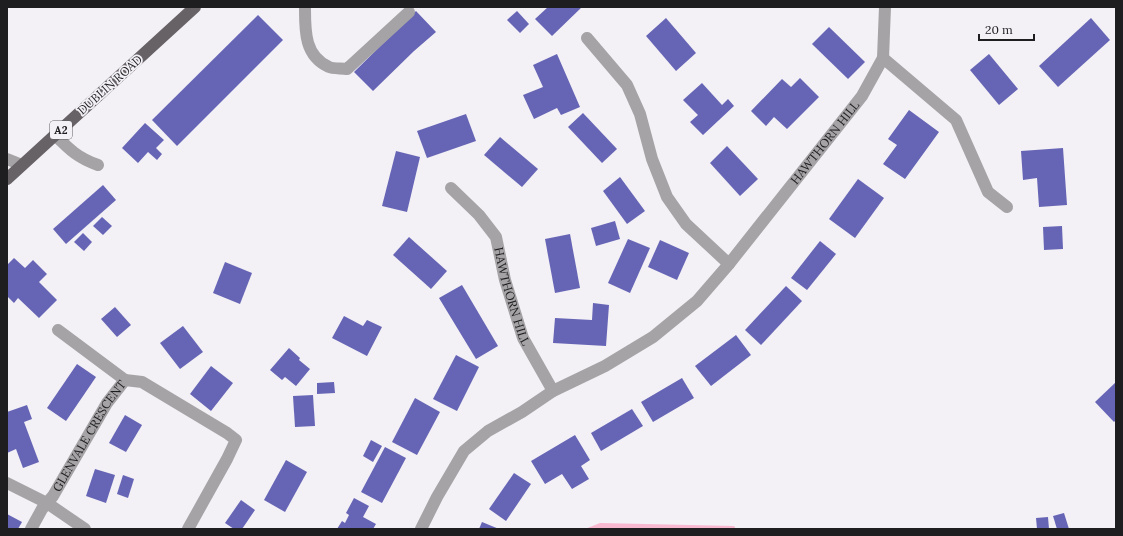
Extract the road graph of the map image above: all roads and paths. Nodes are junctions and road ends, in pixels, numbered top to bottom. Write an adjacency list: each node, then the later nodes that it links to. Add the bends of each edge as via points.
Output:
1 (195, 7): 7 (main road, DUBLIN ROAD / A2)
2 (305, 7): 4 (street, via 304,31 309,48 329,67 347,69)
3 (885, 7): 6 (street, HAWTHORN HILL)
4 (409, 12)
5 (587, 38): 14 (street, via 628,85 667,197 686,224)
6 (883, 58): 13 (street, via 956,120 988,192); 14 (street, HAWTHORN HILL, via 862,96)
7 (55, 135): 9 (main road, DUBLIN ROAD / A2); 10 (street, via 77,155)
8 (7, 159): 9 (street)
9 (22, 165): 11 (main road, DUBLIN ROAD / A2)
10 (98, 166)
11 (7, 179)
12 (451, 188): 17 (street, HAWTHORN HILL, via 479,215 496,237 505,280 523,338)
13 (1007, 207)
14 (729, 264): 17 (street, HAWTHORN HILL, via 697,301 653,336 605,366)
15 (58, 330): 16 (street)
16 (124, 380): 19 (street, GLENVALE CRESCENT, via 107,403); 22 (street, GLENVALE CRESCENT, via 142,382 236,440)
17 (553, 391): 23 (street, HAWTHORN HILL, via 488,431 464,451)
18 (7, 483): 19 (street, GLENVALE CRESCENT)
19 (47, 504): 20 (street, GLENVALE CRESCENT); 21 (street, GLENVALE CRESCENT)
20 (31, 529)
21 (85, 529)
22 (188, 529)
23 (421, 529)

